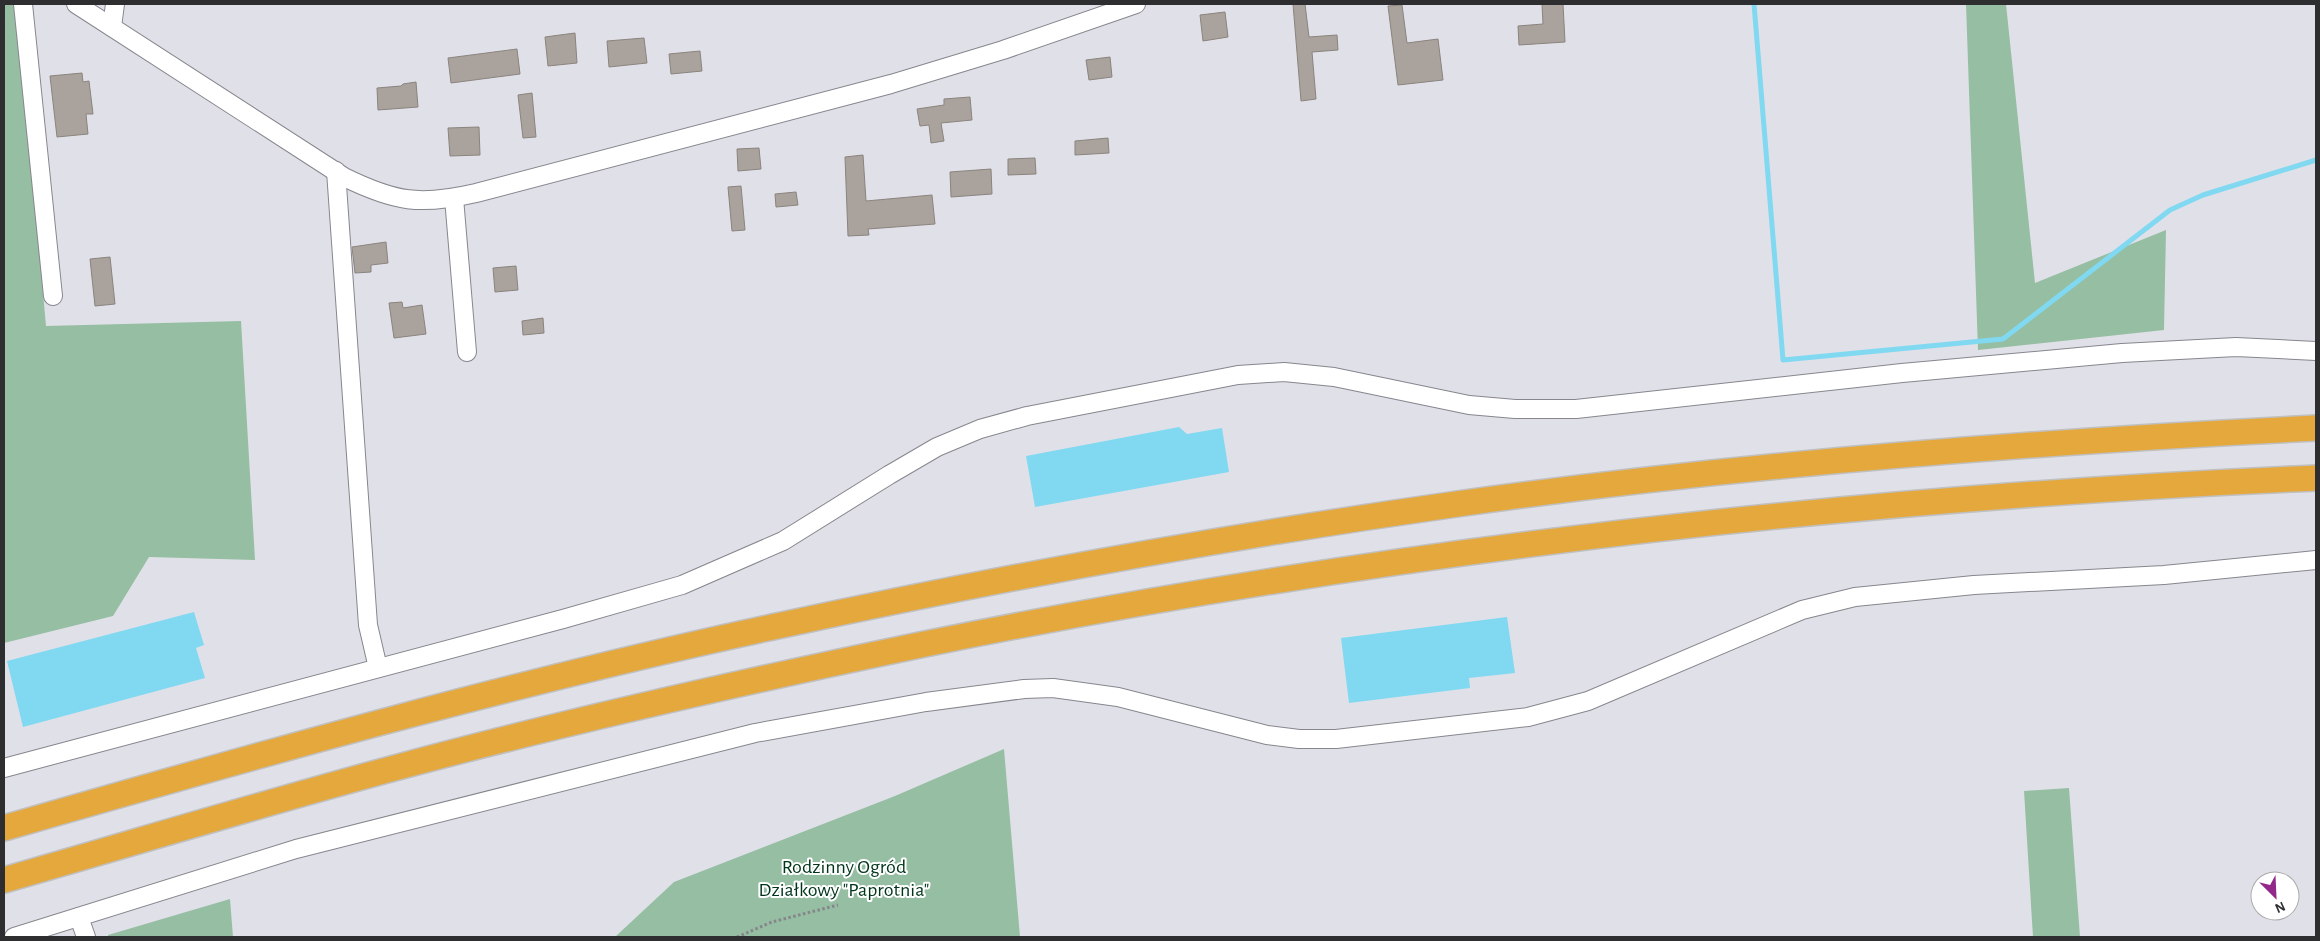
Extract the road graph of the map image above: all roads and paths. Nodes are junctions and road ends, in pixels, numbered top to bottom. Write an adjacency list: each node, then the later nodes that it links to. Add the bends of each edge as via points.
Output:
1 (23, 4): 8 (street)
2 (76, 4): 5 (street)
3 (115, 4): 5 (street)
4 (1136, 4): 7 (street, via 891,84)
5 (112, 27): 6 (street)
6 (336, 171): 7 (street, via 375,192 400,200); 14 (street, via 368,625)
7 (454, 198): 10 (street)
8 (52, 296)
9 (2316, 351): 14 (street, via 2236,347 2122,353 1902,373 1576,409 1469,405 1334,377 1284,372 1238,375 1027,416 980,429 929,451 783,541 698,579)
10 (467, 352)
11 (2316, 428): 16 (highway, via 2034,445 1729,471 1461,503 1224,540 916,597 640,657 402,716)
12 (2316, 478): 17 (highway, via 2178,484 1797,513 1529,543 1199,593 925,644 653,704 409,764)
13 (2316, 560): 19 (street, via 2174,574 1974,585 1855,597 1802,610 1615,692 1566,708 1528,717 1336,739 1267,735 1118,697 1054,688 926,702 755,733 620,766 279,854)
14 (378, 668): 15 (street)
15 (4, 768)
16 (4, 828)
17 (4, 880)
18 (838, 905): 22 (path, via 772,922)
19 (79, 917): 20 (street); 21 (street)
20 (14, 937)
21 (86, 937)
22 (737, 937)

